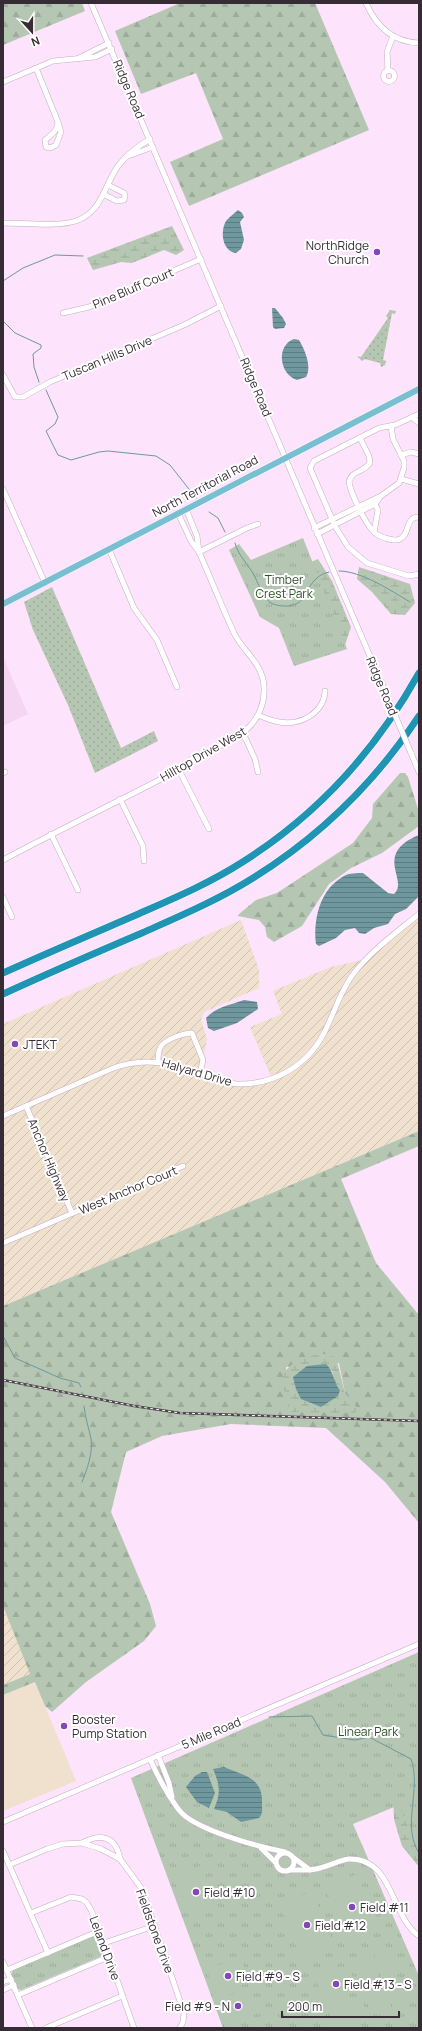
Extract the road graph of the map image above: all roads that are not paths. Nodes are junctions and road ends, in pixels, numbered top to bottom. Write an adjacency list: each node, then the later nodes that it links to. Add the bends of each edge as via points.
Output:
1 (91, 3): 4 (street, Ridge Road)
2 (366, 3): 3 (street, via 376,22)
3 (393, 36): 5 (street); 9 (street, via 387,52)
4 (109, 43): 6 (street, Ridge Road); 7 (street)
5 (419, 43)
6 (112, 50): 7 (street, via 95,57); 12 (street, Ridge Road)
7 (78, 58): 8 (street, via 59,60)
8 (36, 68): 10 (street); 11 (street)
9 (388, 70)
10 (3, 82)
11 (58, 122): 11 (street, via 57,129 45,140 46,147 50,148 56,144 61,132)
12 (150, 139): 13 (street, Ridge Road); 14 (street, via 133,149)
13 (153, 147): 14 (street); 18 (street, Ridge Road)
14 (128, 156): 15 (street)
15 (108, 185): 16 (street); 16 (street, via 124,193 124,200 117,201)
16 (103, 194): 17 (street, via 91,213 77,221)
17 (3, 223)
18 (201, 259): 19 (street, Ridge Road); 20 (street, Pine Bluff Court, via 89,307)
19 (221, 306): 21 (street, Tuscan Hills Drive, via 184,325 42,386 23,397 14,397); 30 (street, Ridge Road)
20 (63, 313)
21 (3, 375)
22 (419, 388): 30 (main road, North Territorial Road)
23 (419, 414): 24 (street)
24 (412, 417): 25 (street); 26 (street)
25 (419, 423)
26 (391, 426): 27 (street, via 379,428); 29 (street, via 393,439)
27 (360, 438): 37 (street, via 370,464 352,475 349,482); 40 (street, via 314,461 310,466)
28 (419, 454): 29 (street, via 411,452)
29 (401, 455): 31 (street, via 404,465)
30 (285, 457): 36 (main road, North Territorial Road); 42 (street, Ridge Road)
31 (401, 479): 32 (street); 34 (street, via 396,486)
32 (419, 484)
33 (3, 489): 48 (street)
34 (381, 496): 35 (street); 37 (street)
35 (375, 504): 37 (street); 43 (street, via 378,510)
36 (186, 508): 38 (main road, North Territorial Road); 46 (street, Hilltop Drive West, via 197,536)
37 (361, 509): 40 (street); 43 (street)
38 (178, 513): 45 (main road, North Territorial Road); 46 (street, Hilltop Drive West)
39 (419, 517): 43 (street, via 409,522 400,539)
40 (334, 523): 42 (street); 44 (street); 47 (street, via 342,540 364,562 406,575)
41 (258, 524): 46 (street)
42 (314, 528): 44 (street, Ridge Road)
43 (374, 532)
44 (317, 534): 58 (street, Ridge Road, bridge)
45 (109, 549): 48 (main road, North Territorial Road); 51 (street, via 134,608 154,635)
46 (199, 552): 53 (street, Hilltop Drive West, via 235,633 261,671 264,694)
47 (419, 574)
48 (45, 582): 49 (main road, North Territorial Road)
49 (3, 604)
50 (419, 673): 68 (highway, via 392,718 358,762 306,816 271,843 204,883)
51 (177, 687)
52 (325, 691): 53 (street, via 320,708 303,719 282,722)
53 (258, 715): 55 (street, Hilltop Drive West)
54 (419, 716): 69 (highway, via 390,756 346,805 300,846 264,871 217,899)
55 (243, 733): 56 (street, Hilltop Drive West); 57 (street)
56 (178, 768): 59 (street, Hilltop Drive West); 60 (street)
57 (258, 772)
58 (419, 772)
59 (120, 799): 61 (street, Hilltop Drive West); 63 (street, via 143,846)
60 (209, 829)
61 (50, 834): 62 (street, Hilltop Drive West); 64 (street)
62 (3, 860)
63 (144, 861)
64 (78, 890)
65 (3, 897): 67 (street)
66 (419, 914): 71 (street, Halyard Drive, via 356,970 346,985 319,1042 307,1058 294,1068 273,1079 248,1084 227,1082)
67 (12, 917)
68 (3, 973)
69 (3, 994)
70 (158, 1061): 71 (street, Halyard Drive); 71 (street, via 160,1049 164,1044 192,1033 203,1060); 72 (street, Halyard Drive, via 140,1061 119,1066)
71 (200, 1074)
72 (26, 1106): 73 (street, Halyard Drive); 75 (street, Anchor Highway)
73 (3, 1116)
74 (183, 1166): 75 (street, West Anchor Court)
75 (72, 1213): 76 (street, West Anchor Court)
76 (3, 1243)
77 (419, 1644): 78 (street, 5 Mile Road)
78 (158, 1755): 79 (street, 5 Mile Road); 80 (street, via 169,1782)
79 (150, 1759): 80 (street); 81 (street, 5 Mile Road)
80 (172, 1798): 83 (street, via 179,1810 193,1822)
81 (3, 1822)
82 (82, 1843): 87 (street, Fieldstone Drive); 87 (street, via 92,1838 104,1837 113,1842); 89 (street, Fieldstone Drive, via 63,1844)
83 (261, 1848): 85 (street); 88 (street)
84 (3, 1852): 89 (street)
85 (285, 1852): 86 (street); 88 (street, via 279,1854)
86 (293, 1857): 90 (street, via 294,1863); 91 (street, via 302,1866)
87 (120, 1859): 93 (street, Fieldstone Drive, via 142,1889)
88 (275, 1862): 90 (street, via 279,1870)
89 (9, 1865): 92 (street)
90 (290, 1870): 91 (street)
91 (311, 1870): 95 (street, via 348,1859 362,1861 375,1868 385,1879 403,1919)
92 (31, 1913): 94 (street, Leland Drive, via 71,1897 82,1899 91,1910); 97 (street)
93 (154, 1926): 96 (street); 110 (street, Fieldstone Drive, via 184,2013)
94 (99, 1932): 96 (street, Leland Drive); 97 (street)
95 (419, 1936)
96 (104, 1943): 98 (street, Leland Drive)
97 (48, 1953): 100 (street)
98 (108, 1957): 105 (street); 106 (street, Leland Drive)
99 (4, 1962): 100 (street)
100 (7, 1970): 101 (street)
101 (11, 1979): 102 (street); 103 (street)
102 (3, 1982)
103 (14, 1985): 104 (street); 105 (street)
104 (3, 1990)
105 (18, 1995): 107 (street)
106 (122, 1996): 108 (street); 109 (street, Leland Drive)
107 (32, 2028)
108 (46, 2028)
109 (134, 2028)
110 (180, 2028)

